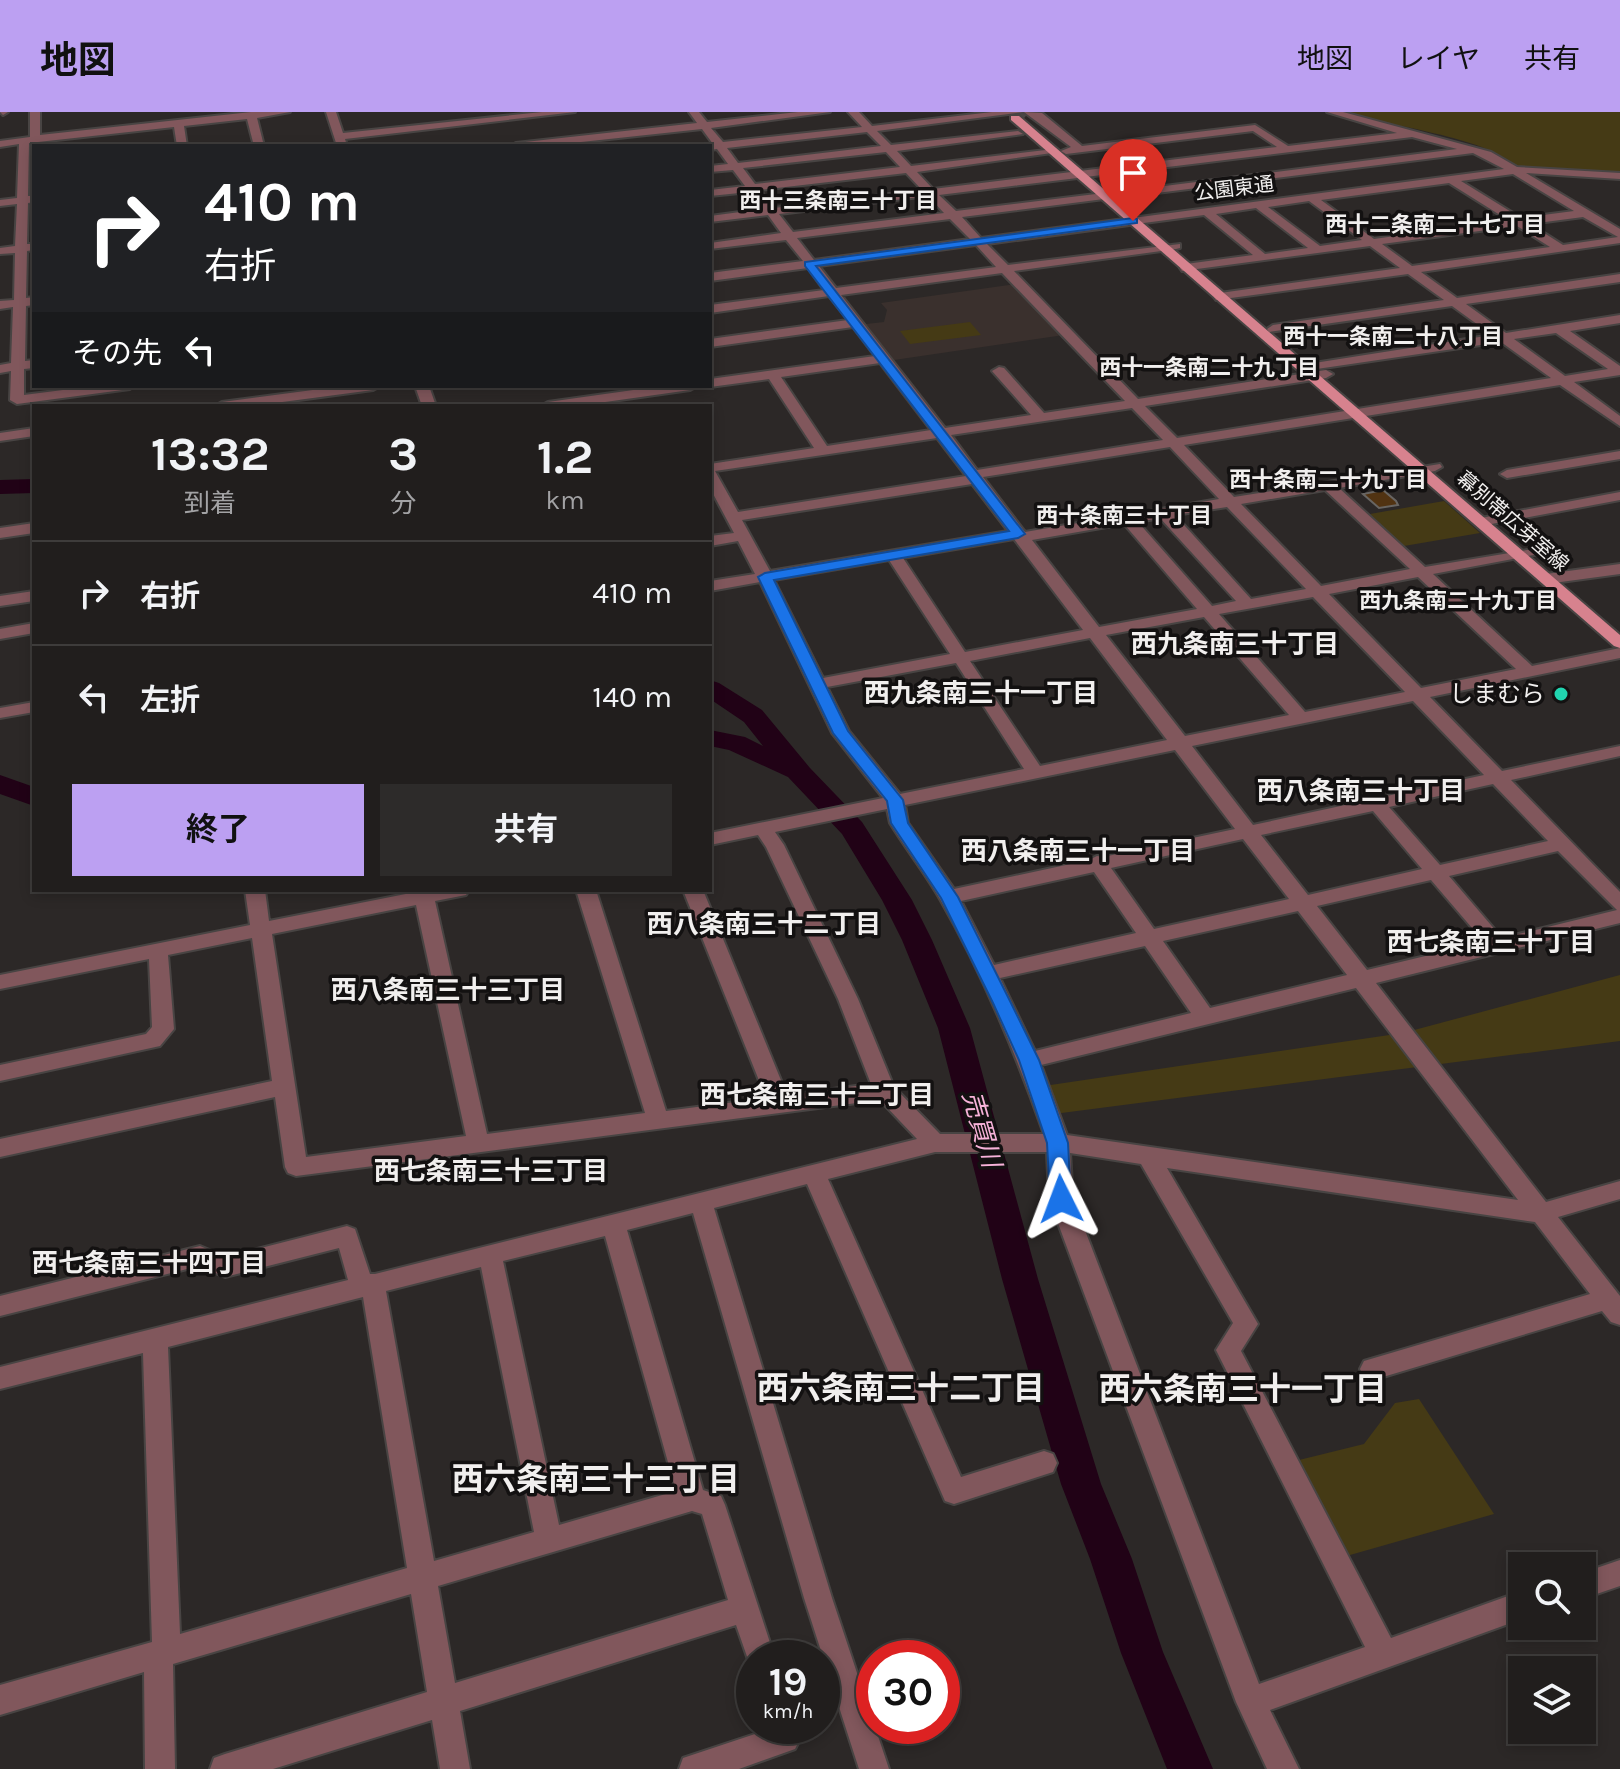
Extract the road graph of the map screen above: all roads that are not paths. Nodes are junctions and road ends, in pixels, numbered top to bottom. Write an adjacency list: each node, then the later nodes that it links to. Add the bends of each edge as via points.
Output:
1 (35, 112): 21 (street)
2 (151, 112): 16 (street)
3 (285, 112): 9 (street)
4 (331, 112): 22 (street)
5 (570, 112): 22 (street)
6 (825, 112): 14 (street)
7 (853, 112): 18 (street)
8 (1332, 112): 20 (street)
9 (269, 113): 10 (street)
10 (251, 115): 13 (street); 26 (street)
11 (996, 115): 12 (street); 18 (street); 19 (street)
12 (1022, 115): 30 (street, via 1038,115); 33 (main road, 幕別帯広芽室線)
13 (212, 116): 15 (street)
14 (698, 118): 27 (street); 28 (street)
15 (178, 123): 16 (street); 25 (street)
16 (152, 126): 17 (street)
17 (98, 128): 21 (street); 24 (street)
18 (869, 129): 28 (street); 29 (street)
19 (1018, 134): 29 (street); 34 (street)
20 (1412, 134): 31 (street); 32 (street)
21 (30, 140): 23 (street); 47 (street)
22 (340, 141)
23 (0, 144)
24 (103, 144)
25 (182, 144)
26 (258, 144)
27 (535, 144)
28 (715, 146): 35 (street)
29 (888, 148): 35 (street); 37 (street)
30 (1079, 149): 31 (street, via 1255,128); 33 (street)
31 (1285, 149): 38 (street); 40 (street)
32 (1474, 150): 38 (street); 39 (street)
33 (1060, 151): 34 (street); 40 (main road, 幕別帯広芽室線)
34 (1041, 154): 37 (street)
35 (735, 166): 36 (street); 45 (street)
36 (712, 169)
37 (908, 169): 45 (street); 46 (street)
38 (1316, 170): 41 (street); 50 (street)
39 (1517, 171): 42 (street, 公園東通, via 1547,169); 43 (street, 公園東通); 57 (street)
40 (1085, 173): 46 (street); 50 (main road, 幕別帯広芽室線); 51 (main road, 幕別帯広芽室線)
41 (1327, 178)
42 (1619, 178)
43 (1452, 180): 49 (street, 公園東通); 61 (street)
44 (1338, 185): 49 (street)
45 (752, 188): 48 (street); 55 (street)
46 (930, 192): 55 (street); 58 (street)
47 (25, 193): 53 (street); 68 (street)
48 (712, 193)
49 (1350, 193): 52 (street, 公園東通)
50 (1117, 195): 60 (main road, 幕別帯広芽室線)
51 (1104, 196): 58 (street); 60 (main road, 幕別帯広芽室線)
52 (1311, 198): 54 (street, 公園東通); 65 (street)
53 (0, 203)
54 (1259, 205): 56 (street, 公園東通); 70 (street)
55 (769, 211): 59 (street); 62 (street)
56 (1207, 212): 60 (street, 公園東通); 72 (street)
57 (1585, 213): 61 (street); 63 (street)
58 (954, 215): 62 (street); 64 (street)
59 (712, 219)
60 (1140, 220): 64 (street, 公園東通); 67 (main road, 幕別帯広芽室線)
61 (1518, 222): 65 (street); 69 (street)
62 (788, 237): 66 (street); 73 (street)
63 (1620, 237): 69 (street)
64 (980, 242): 73 (street, 公園東通); 75 (street)
65 (1372, 242): 70 (street); 76 (street)
66 (712, 246)
67 (1170, 247): 74 (main road, 幕別帯広芽室線); 75 (street)
68 (28, 248): 71 (street); 83 (street)
69 (1560, 248): 76 (street)
70 (1318, 250): 72 (street)
71 (0, 251)
72 (1262, 257): 74 (street)
73 (809, 264): 77 (street, 公園東通); 79 (street)
74 (1193, 267): 80 (main road, 幕別帯広芽室線)
75 (1008, 269): 79 (street); 109 (street)
76 (1410, 270): 80 (street); 82 (street)
77 (712, 277)
78 (1620, 278): 82 (street)
79 (831, 292): 85 (street); 87 (street)
80 (1227, 296): 89 (main road, 幕別帯広芽室線); 99 (main road, 幕別帯広芽室線)
81 (32, 301): 83 (street)
82 (1454, 301): 89 (street); 92 (street)
83 (18, 303): 84 (street); 91 (street)
84 (0, 305)
85 (712, 309)
86 (1620, 319): 88 (street)
87 (855, 323): 93 (street); 94 (street)
88 (1558, 328): 92 (street); 100 (street)
89 (1273, 329): 99 (main road, 幕別帯広芽室線)
90 (32, 331): 91 (street)
91 (18, 333): 96 (street)
92 (1502, 336): 99 (street); 102 (street)
93 (712, 343)
94 (882, 359): 101 (street); 115 (street)
95 (32, 364): 96 (street)
96 (18, 366): 97 (street); 104 (street, via 17,400)
97 (0, 369)
98 (999, 371): 112 (street)
99 (1314, 371): 109 (street); 111 (main road, 幕別帯広芽室線)
100 (1620, 371): 102 (street)
101 (772, 374): 103 (street); 118 (street)
102 (1561, 380): 111 (street); 113 (street)
103 (712, 383)
104 (110, 388)
105 (364, 388): 107 (street)
106 (662, 388): 110 (street)
107 (307, 400): 108 (street)
108 (220, 403)
109 (1136, 403): 112 (street); 117 (street)
110 (562, 404)
111 (1362, 412): 117 (street); 120 (main road, 幕別帯広芽室線)
112 (1040, 417): 115 (street)
113 (1620, 422)
114 (32, 432): 116 (street)
115 (939, 433): 118 (street); 124 (street)
116 (0, 437)
117 (1173, 443): 124 (street); 127 (street)
118 (823, 451): 121 (street)
119 (1620, 455): 122 (street)
120 (1427, 468): 125 (street); 131 (main road, 幕別帯広芽室線)
121 (712, 471)
122 (1507, 474)
123 (712, 475): 129 (street)
124 (974, 477): 129 (street); 134 (street)
125 (1329, 486): 127 (street); 140 (street)
126 (1620, 496): 131 (street)
127 (1231, 502): 128 (street); 144 (street)
128 (1165, 514): 130 (street); 147 (street)
129 (734, 517): 135 (street)
130 (1128, 519): 134 (street); 148 (street)
131 (1488, 521): 137 (main road, 幕別帯広芽室線)
132 (32, 528): 133 (street)
133 (0, 533)
134 (1020, 535): 138 (street); 151 (street)
135 (744, 536): 136 (street); 141 (street)
136 (712, 541)
137 (1526, 553): 140 (street); 142 (main road, 幕別帯広芽室線)
138 (893, 555): 141 (street); 155 (street)
139 (1620, 569): 142 (street)
140 (1423, 572): 144 (street); 156 (street)
141 (765, 577): 143 (street); 157 (street)
142 (1555, 578): 149 (main road, 幕別帯広芽室線); 153 (main road, 幕別帯広芽室線)
143 (712, 586)
144 (1317, 592): 147 (street); 158 (street)
145 (32, 596): 146 (street)
146 (0, 601)
147 (1248, 605): 148 (street)
148 (1210, 612): 151 (street); 161 (street)
149 (1620, 625)
150 (32, 628): 152 (street)
151 (1094, 633): 155 (street); 162 (street)
152 (0, 634)
153 (1620, 643)
154 (1620, 653): 156 (street)
155 (960, 656): 157 (street); 164 (street)
156 (1529, 672): 158 (street)
157 (817, 684): 166 (street, via 841,733)
158 (1416, 694): 161 (street); 165 (street)
159 (32, 707): 160 (street)
160 (0, 713)
161 (1301, 718): 162 (street)
162 (1178, 744): 164 (street); 169 (street)
163 (1620, 751): 165 (street)
164 (1035, 772): 166 (street)
165 (1498, 777): 167 (street); 171 (street)
166 (886, 802): 168 (street); 179 (street)
167 (1376, 803): 169 (street); 173 (street)
168 (772, 826): 170 (street); 194 (street, via 775,845)
169 (1247, 831): 172 (street); 180 (street)
170 (712, 839)
171 (1563, 844): 173 (street); 181 (street)
172 (1097, 862): 179 (street); 184 (street)
173 (1436, 873): 180 (street); 185 (street)
174 (255, 892): 183 (street)
175 (449, 892): 178 (street)
176 (587, 892): 196 (street)
177 (694, 892): 195 (street)
178 (424, 897): 183 (street); 197 (street)
179 (949, 897): 187 (street)
180 (1302, 903): 184 (street); 188 (street)
181 (1620, 904)
182 (1620, 916): 185 (street)
183 (260, 928): 186 (street); 193 (street)
184 (1150, 938): 187 (street); 190 (street)
185 (1498, 946): 188 (street)
186 (158, 949): 189 (street); 192 (street, via 163,1029 153,1040)
187 (988, 974): 191 (street)
188 (1361, 979): 190 (street); 205 (street)
189 (0, 982)
190 (1205, 1017): 191 (street)
191 (1029, 1060): 198 (street)
192 (0, 1073)
193 (284, 1087): 197 (street, via 296,1167); 200 (street)
194 (885, 1091): 195 (street); 199 (street)
195 (780, 1105): 196 (street)
196 (658, 1119): 197 (street)
197 (478, 1142)
198 (1050, 1143): 199 (street); 201 (street); 227 (street, via 1061,1199)
199 (941, 1144): 202 (street)
200 (0, 1148)
201 (1149, 1157): 205 (street); 223 (street, via 1246,1324 1228,1350)
202 (813, 1172): 204 (street); 214 (street, via 954,1492)
203 (1620, 1190): 205 (street)
204 (701, 1202): 206 (street); 233 (street)
205 (1540, 1213): 210 (street)
206 (613, 1223): 207 (street); 215 (street)
207 (490, 1254): 208 (street); 216 (street)
208 (368, 1284): 209 (street, via 347,1236 225,1267 200,1256); 211 (street); 218 (street)
209 (0, 1306)
210 (1614, 1307): 212 (street)
211 (155, 1339): 213 (street); 224 (street)
212 (1373, 1369)
213 (0, 1378)
214 (1044, 1463)
215 (692, 1499): 216 (street); 220 (street, via 712,1505)
216 (549, 1541): 218 (street)
217 (1620, 1573): 219 (street)
218 (423, 1580): 224 (street); 226 (street)
219 (1596, 1581)
220 (746, 1608): 222 (street); 226 (street)
221 (1508, 1610): 223 (street)
222 (756, 1640)
223 (1383, 1653): 227 (street)
224 (163, 1654): 225 (street); 230 (street)
225 (0, 1700)
226 (444, 1702): 231 (street); 232 (street)
227 (1251, 1702): 234 (street)
228 (771, 1744): 229 (street)
229 (702, 1768)
230 (160, 1769)
231 (225, 1769)
232 (455, 1769)
233 (874, 1769)
234 (1284, 1769)

